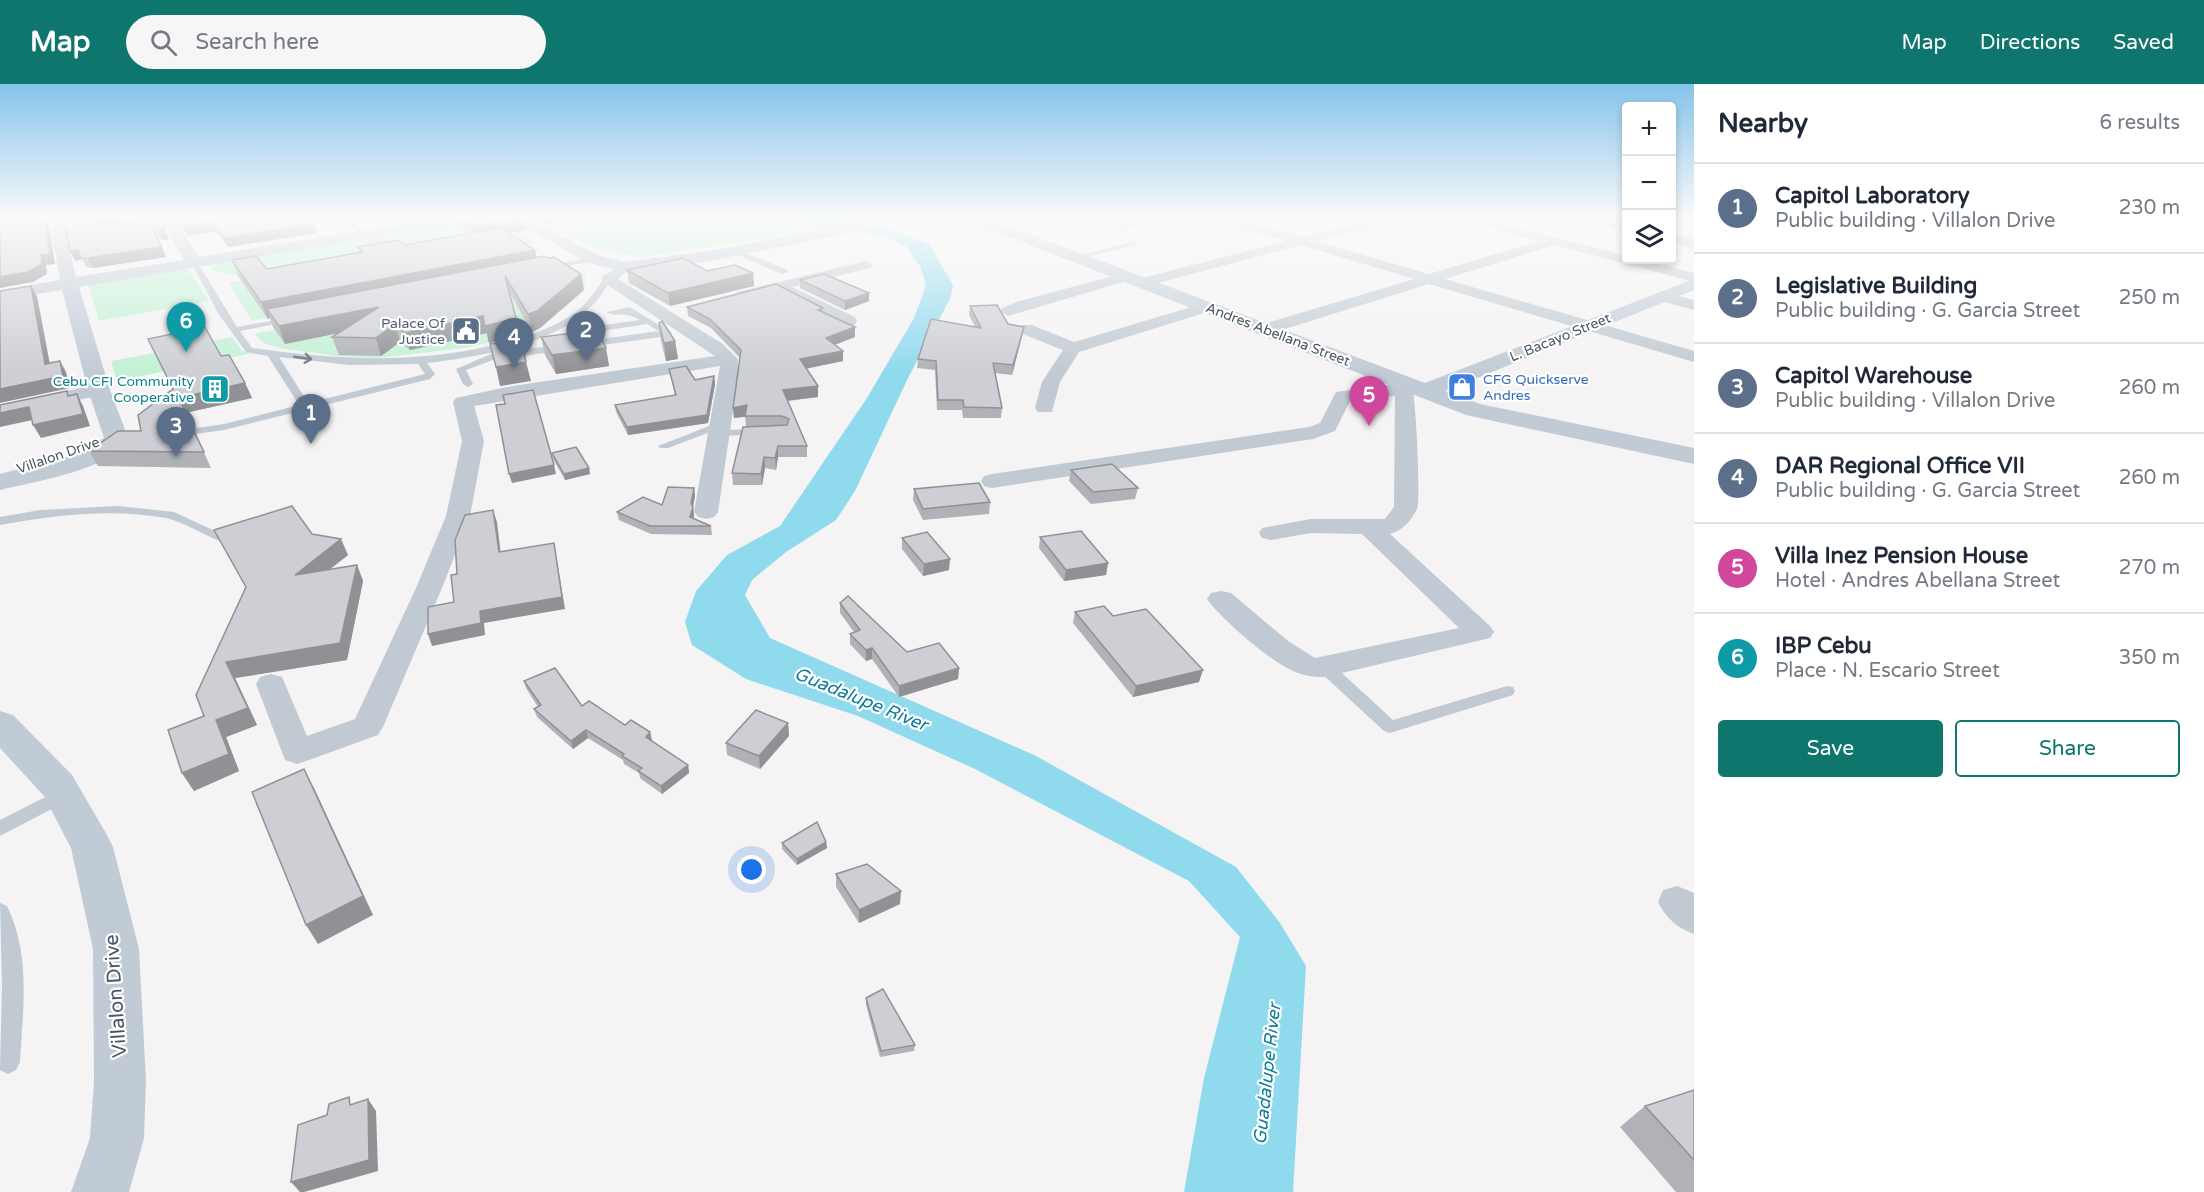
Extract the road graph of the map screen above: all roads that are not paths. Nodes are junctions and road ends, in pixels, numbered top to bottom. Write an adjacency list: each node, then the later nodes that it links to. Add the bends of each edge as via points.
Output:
1 (66, 270): 17 (street, Villalon Drive)
2 (139, 270): 17 (street)
3 (198, 270): 35 (lane)
4 (621, 270): 13 (street)
5 (766, 270): 14 (lane)
6 (837, 270): 14 (street)
7 (1111, 270): 15 (street, Andres Abellana Street)
8 (1176, 270): 15 (street)
9 (1394, 270): 16 (street)
10 (1457, 270): 16 (street)
11 (1663, 270): 12 (street)
12 (1694, 278)
13 (608, 279): 28 (street); 38 (lane, via 585,308 559,326)
14 (781, 279): 21 (street); 31 (street)
15 (1135, 279): 24 (street, Andres Abellana Street); 26 (street)
16 (1426, 279): 32 (street); 34 (street)
17 (68, 281): 19 (street); 20 (street); 46 (street, Villalon Drive)
18 (1694, 284): 22 (street, L. Bacayo Street)
19 (0, 290)
20 (0, 296)
21 (733, 297)
22 (1663, 297): 23 (street); 32 (street, L. Bacayo Street)
23 (1694, 305)
24 (1208, 307): 34 (street, Andres Abellana Street); 37 (street)
25 (687, 308): 28 (street)
26 (1008, 311)
27 (610, 312): 30 (lane, via 630,310)
28 (665, 314): 42 (street)
29 (300, 316): 35 (lane)
30 (648, 321): 36 (lane); 40 (lane, via 668,333)
31 (849, 321)
32 (1588, 326): 41 (street); 45 (street, L. Bacayo Street)
33 (1026, 329): 37 (street)
34 (1266, 329): 45 (street, Andres Abellana Street)
35 (234, 330): 39 (lane, via 249,350)
36 (589, 330)
37 (1073, 348): 48 (street, via 1051,382)
38 (474, 353): 40 (lane); 43 (lane)
39 (273, 354): 43 (lane, one-way to 43, via 363,364); 47 (lane)
40 (491, 357): 44 (lane, via 460,369)
41 (1694, 357)
42 (729, 359): 50 (street); 66 (street, via 463,402 473,441 458,516 367,727 297,752)
43 (422, 362): 47 (lane, via 430,374 427,376)
44 (468, 384)
45 (1410, 388): 55 (street, Andres Abellana Street, via 1474,410); 57 (street, via 1343,396 1328,427 1313,433); 61 (street, via 1406,402 1406,507 1394,524)
46 (99, 390): 49 (street); 53 (street, Villalon Drive)
47 (304, 405): 52 (lane, via 224,427)
48 (1045, 408)
49 (0, 411)
50 (722, 428): 51 (lane); 54 (lane); 59 (street)
51 (771, 432)
52 (180, 433)
53 (116, 435): 56 (street, Villalon Drive, via 67,456); 58 (street, Villalon Drive, via 114,444 96,454)
54 (664, 446)
55 (1694, 456)
56 (0, 475)
57 (992, 481)
58 (0, 482)
59 (706, 512)
60 (0, 521): 63 (lane, via 39,514 118,510 170,515)
61 (1369, 527): 62 (street, via 1311,526); 65 (street, via 1480,632)
62 (1271, 533)
63 (222, 537)
64 (1221, 599): 65 (street, via 1254,630 1298,662)
65 (1325, 667): 67 (lane, via 1390,727)
66 (271, 684)
67 (1507, 691)
68 (0, 724): 69 (street, Villalon Drive)
69 (63, 795): 70 (lane); 73 (street, Villalon Drive, via 92,847 116,949 120,1081 117,1138)
70 (0, 829)
71 (0, 912): 72 (lane, via 14,973)
72 (8, 1062)
73 (100, 1192)

